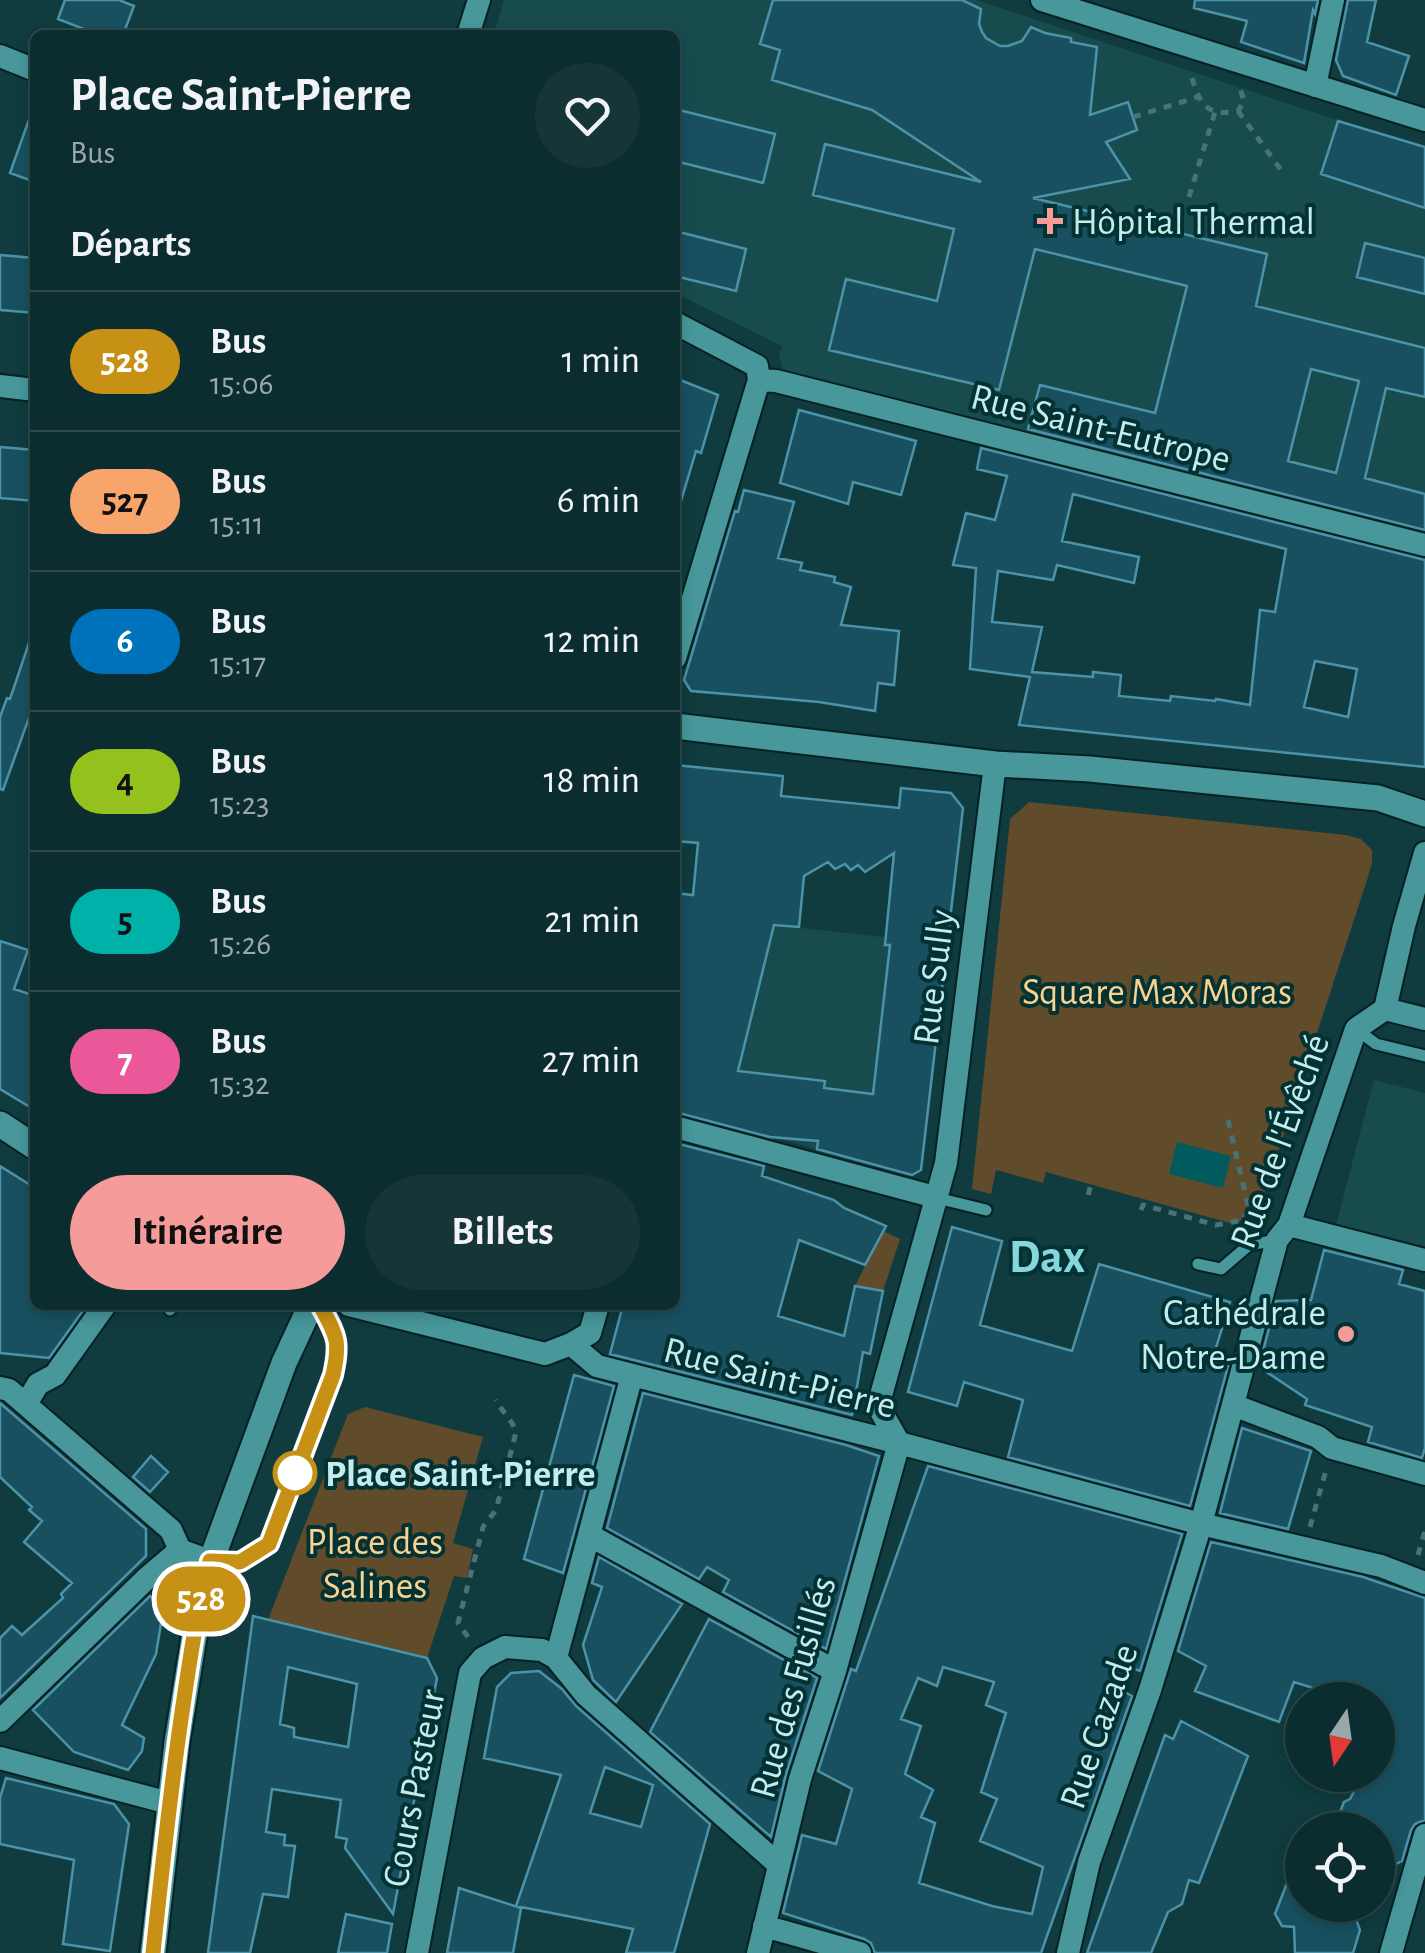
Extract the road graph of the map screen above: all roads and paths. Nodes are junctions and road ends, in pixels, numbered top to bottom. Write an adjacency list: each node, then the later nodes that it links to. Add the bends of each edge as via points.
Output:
1 (479, 0): 4 (street)
2 (1042, 0): 8 (street)
3 (1334, 0): 8 (street)
4 (470, 30)
5 (0, 56): 6 (street)
6 (30, 68)
7 (1192, 78): 10 (path)
8 (1315, 86): 14 (street)
9 (1240, 88): 11 (path, via 1244,101)
10 (1198, 98): 12 (path); 13 (path)
11 (1238, 111): 12 (path); 15 (path)
12 (1215, 112): 16 (path)
13 (1133, 117)
14 (1425, 120)
15 (1284, 174)
16 (1188, 196)
17 (680, 326): 18 (street, via 756,366)
18 (758, 380): 21 (street, Rue Saint-Eutrope); 22 (street)
19 (0, 386): 20 (street)
20 (30, 389)
21 (1425, 546)
22 (680, 641)
23 (680, 727): 24 (main road)
24 (995, 764): 25 (main road, via 1378,798); 37 (street, Rue Sully, via 946,1163)
25 (1425, 814)
26 (1425, 853): 27 (street)
27 (1385, 1009): 28 (street); 29 (street, Rue de l'Évêché)
28 (1425, 1019)
29 (1356, 1029): 30 (lane, via 1376,1044); 40 (street, Rue de l'Évêché)
30 (1425, 1056)
31 (1228, 1120): 39 (path, via 1248,1205 1244,1220 1216,1225 1142,1205)
32 (0, 1124): 34 (main road)
33 (680, 1128): 37 (street)
34 (30, 1144)
35 (1092, 1185): 36 (path)
36 (1088, 1195)
37 (935, 1197): 38 (lane); 53 (street, Rue Sully, via 878,1406)
38 (986, 1210)
39 (1141, 1210)
40 (1283, 1232): 41 (street); 42 (lane, via 1248,1245 1221,1270); 52 (street, Rue de l'Évêché)
41 (1425, 1260)
42 (1198, 1264)
43 (102, 1310): 50 (street, via 56,1376)
44 (308, 1310): 60 (main road)
45 (323, 1310): 60 (lane, via 337,1338 337,1360 269,1544 240,1562)
46 (370, 1310): 48 (street, via 545,1354)
47 (597, 1310): 48 (street, via 590,1333)
48 (572, 1344): 49 (street, Rue Saint-Pierre, via 596,1366)
49 (632, 1376): 53 (street, Rue Saint-Pierre); 57 (street)
50 (12, 1394): 58 (street)
51 (494, 1400): 62 (path, via 516,1432 458,1624)
52 (1233, 1405): 54 (street); 56 (street, Rue de l'Évêché)
53 (899, 1443): 56 (street, Rue Saint-Pierre); 64 (street, Rue des Fusillés)
54 (1325, 1443): 55 (street); 59 (path)
55 (1425, 1474)
56 (1200, 1524): 59 (street, Rue Saint-Pierre); 75 (street, Rue Cazade, via 1088,1862)
57 (590, 1536): 63 (street); 64 (street)
58 (175, 1540): 60 (street); 65 (street, via 148,1578)
59 (1305, 1547): 61 (street, Rue Saint-Pierre)
60 (210, 1561): 67 (main road)
61 (1425, 1583)
62 (483, 1658): 63 (street, Cours Pasteur, via 506,1647 530,1647); 72 (street, Cours Pasteur, via 470,1673)
63 (556, 1658): 69 (street, via 586,1695)
64 (835, 1671): 69 (street, Rue des Fusillés)
65 (0, 1722)
66 (0, 1758): 67 (street)
67 (169, 1804): 71 (main road)
68 (1425, 1835): 76 (street)
69 (778, 1864): 70 (street, Rue des Fusillés)
70 (764, 1926): 73 (street, Rue des Fusillés); 74 (street)
71 (153, 1953)
72 (417, 1953)
73 (758, 1953)
74 (860, 1953)
75 (1068, 1953)
76 (1391, 1953)

